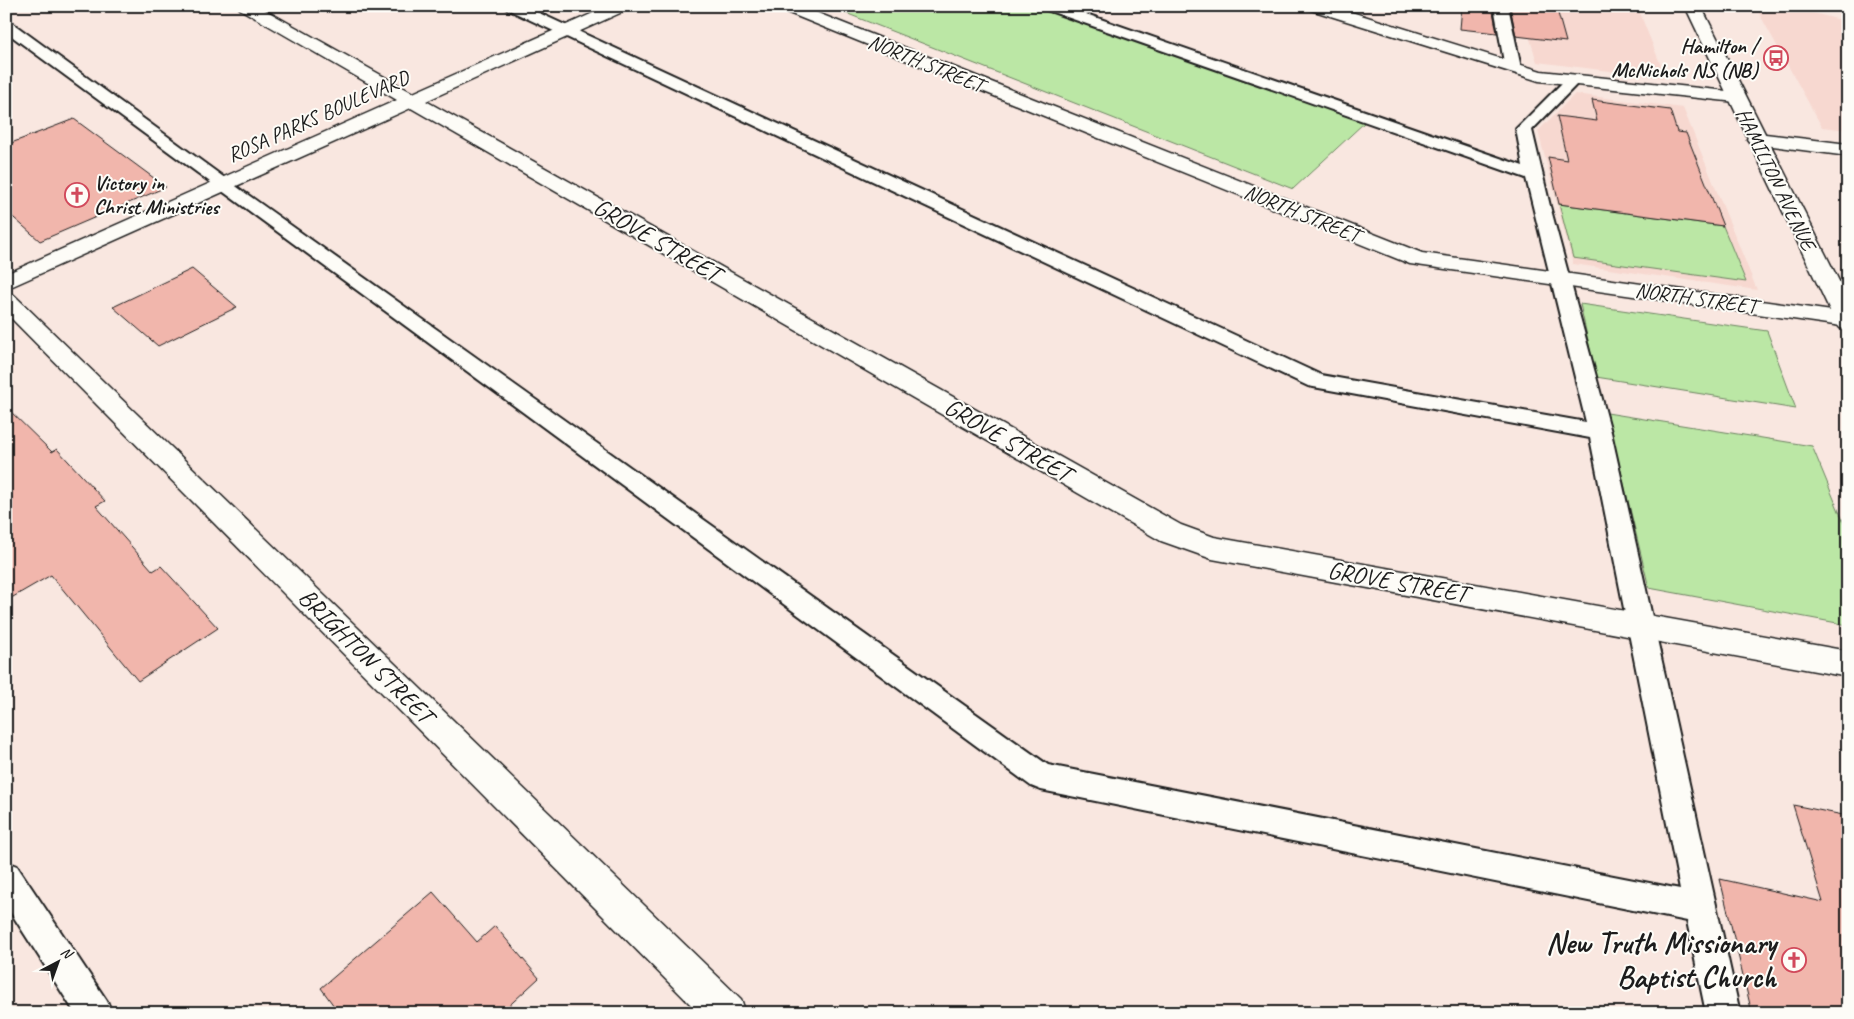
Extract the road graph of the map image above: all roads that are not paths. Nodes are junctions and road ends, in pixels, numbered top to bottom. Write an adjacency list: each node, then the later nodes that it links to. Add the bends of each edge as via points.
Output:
1 (246, 6): 14 (street, GROVE STREET)
2 (512, 6): 10 (lane)
3 (623, 6): 10 (street, ROSA PARKS BOULEVARD)
4 (785, 6): 19 (street, NORTH STREET, via 1418,259)
5 (1049, 6): 17 (lane)
6 (1314, 6): 11 (street)
7 (1501, 6): 11 (lane)
8 (1693, 6): 13 (street, HAMILTON AVENUE)
9 (6, 24): 18 (lane)
10 (566, 32): 14 (street, ROSA PARKS BOULEVARD); 23 (lane, via 1316,381)
11 (1513, 68): 12 (street, via 1539,76)
12 (1573, 80): 13 (street); 17 (lane, via 1524,129)
13 (1736, 97): 15 (street, HAMILTON AVENUE)
14 (412, 100): 18 (street, ROSA PARKS BOULEVARD); 24 (street, GROVE STREET, via 1189,541 1222,550)
15 (1757, 139): 16 (street); 22 (street, HAMILTON AVENUE)
16 (1848, 150)
17 (1533, 175): 19 (lane)
18 (224, 185): 20 (street, ROSA PARKS BOULEVARD); 27 (lane, via 1041,777)
19 (1560, 280): 22 (street, NORTH STREET); 23 (lane)
20 (6, 282)
21 (6, 300): 28 (street, BRIGHTON STREET)
22 (1847, 322)
23 (1600, 432): 24 (lane)
24 (1643, 628): 25 (street, GROVE STREET); 27 (lane)
25 (1848, 664)
26 (6, 877): 29 (lane)
27 (1699, 908): 30 (lane)
28 (716, 1009)
29 (95, 1013)
30 (1723, 1013)

